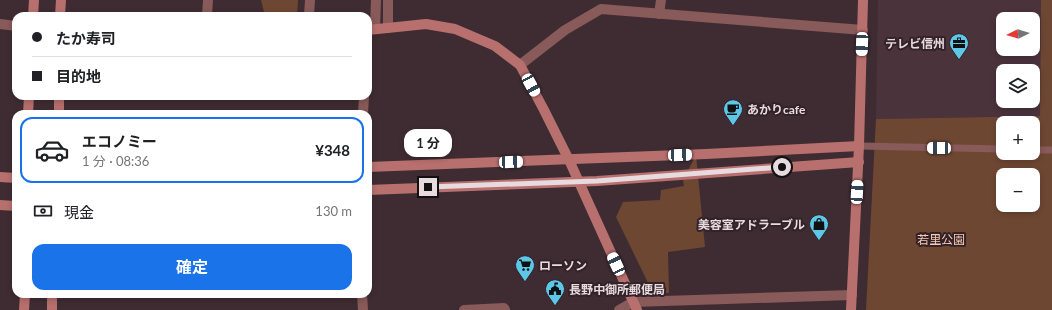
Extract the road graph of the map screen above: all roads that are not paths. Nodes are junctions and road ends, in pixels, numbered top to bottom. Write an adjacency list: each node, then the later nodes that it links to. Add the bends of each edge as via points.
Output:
1 (34, 0): 10 (street)
2 (61, 0): 11 (street)
3 (208, 0): 12 (street)
4 (310, 0): 13 (street)
5 (376, 0): 16 (street)
6 (388, 0): 18 (street)
7 (661, 0): 14 (street)
8 (863, 0): 20 (street)
9 (600, 4): 14 (street); 21 (street)
10 (33, 12)
11 (60, 12)
12 (207, 12)
13 (309, 12)
14 (659, 14): 20 (street)
15 (0, 24): 17 (street)
16 (372, 24)
17 (12, 26)
18 (388, 28): 19 (street); 21 (street, via 426,24 455,29 495,46)
19 (372, 30)
20 (863, 30): 26 (street)
21 (520, 65): 30 (street)
22 (29, 100): 24 (street)
23 (364, 100): 25 (street)
24 (28, 110)
25 (363, 110)
26 (860, 146): 27 (lane); 30 (street); 31 (street)
27 (996, 149)
28 (1040, 150): 29 (lane)
29 (1052, 150)
30 (569, 160): 32 (street); 35 (street)
31 (859, 162): 35 (street); 39 (street)
32 (372, 166)
33 (0, 177): 34 (street)
34 (12, 178)
35 (578, 181): 36 (street); 43 (street)
36 (372, 190)
37 (0, 205): 38 (street)
38 (12, 206)
39 (852, 295): 43 (street); 50 (street)
40 (25, 298): 44 (street)
41 (52, 298): 45 (street)
42 (362, 298): 46 (street)
43 (635, 306): 49 (street)
44 (24, 310)
45 (52, 310)
46 (363, 310)
47 (464, 310): 48 (street)
48 (505, 310)
49 (619, 310)
50 (851, 310)

